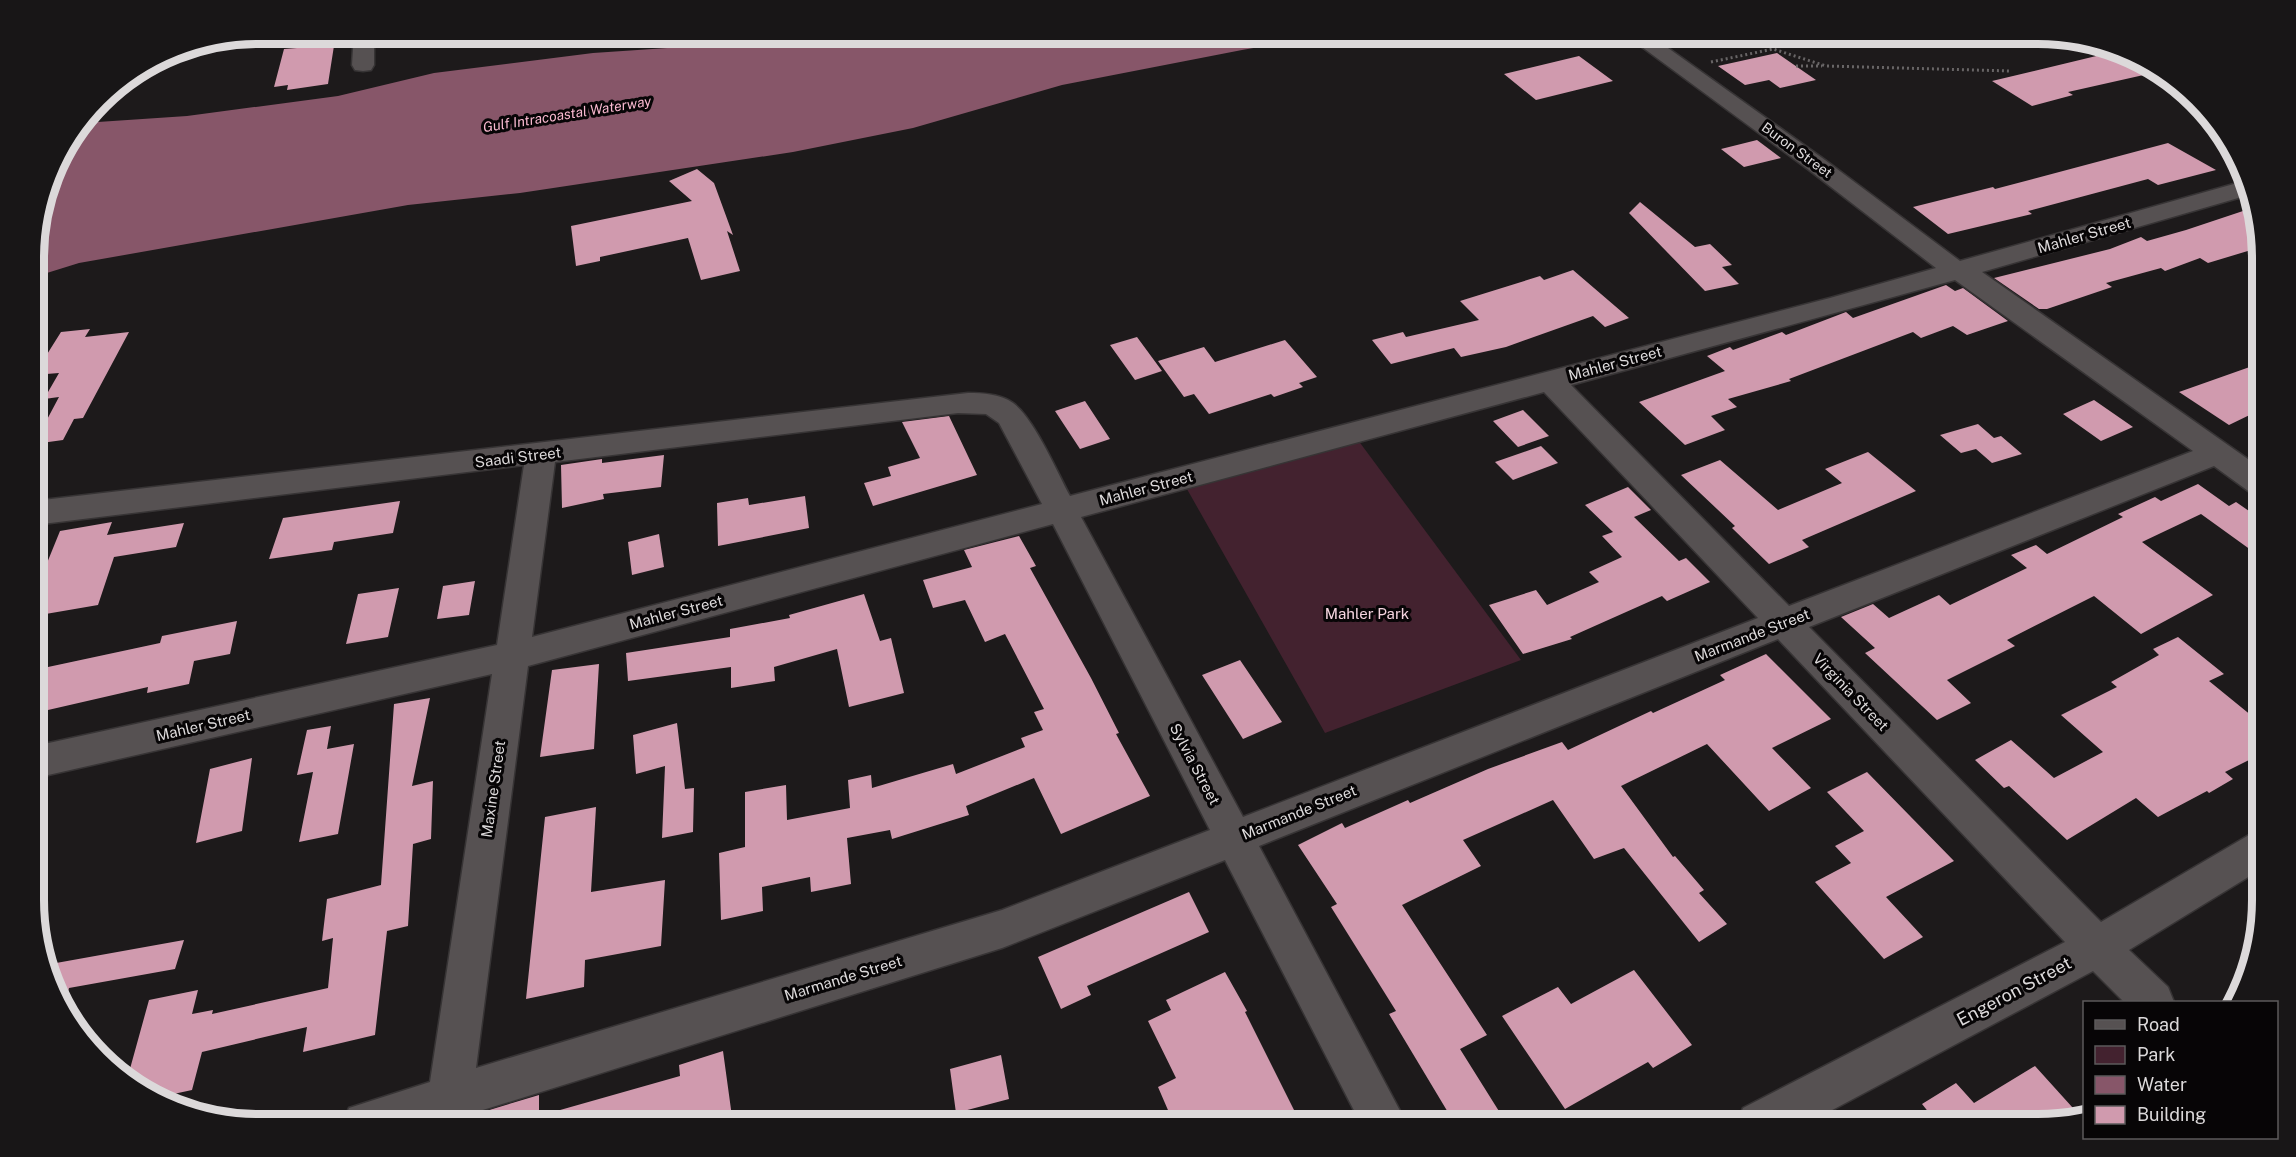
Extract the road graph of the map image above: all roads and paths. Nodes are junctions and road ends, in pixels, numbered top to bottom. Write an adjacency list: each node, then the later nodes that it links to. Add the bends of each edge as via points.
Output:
1 (364, 44): 3 (street)
2 (1649, 44): 6 (street, Buron Street)
3 (363, 65)
4 (1796, 66): 5 (path)
5 (1826, 66): 6 (path, via 1773,49); 7 (path)
6 (1684, 68): 9 (street, Buron Street)
7 (2011, 72)
8 (2241, 190): 9 (street, Mahler Street)
9 (1959, 271): 10 (street, Mahler Street); 13 (street, Buron Street)
10 (1549, 380): 14 (street, Mahler Street); 16 (street, Virginia Street)
11 (1001, 409): 12 (street, Saadi Street, via 989,403 958,403); 14 (street, Sylvia Street, via 1016,424)
12 (541, 454): 15 (street, Saadi Street); 17 (street, Maxine Street)
13 (2247, 470): 16 (street, Marmande Street)
14 (1061, 510): 17 (street, Mahler Street); 19 (street, Sylvia Street)
15 (44, 512)
16 (1783, 622): 19 (street, Marmande Street); 21 (street, Virginia Street)
17 (512, 656): 18 (street, Mahler Street); 23 (street, Maxine Street)
18 (44, 760)
19 (1234, 838): 23 (street, Marmande Street, via 1002,929); 25 (street, Sylvia Street)
20 (2252, 854): 21 (street, Engeron Street)
21 (2097, 947): 22 (street, Virginia Street); 26 (street, Engeron Street)
22 (2152, 1001)
23 (448, 1111): 24 (street, Marmande Street)
24 (429, 1114)
25 (1380, 1114)
26 (1778, 1114)

